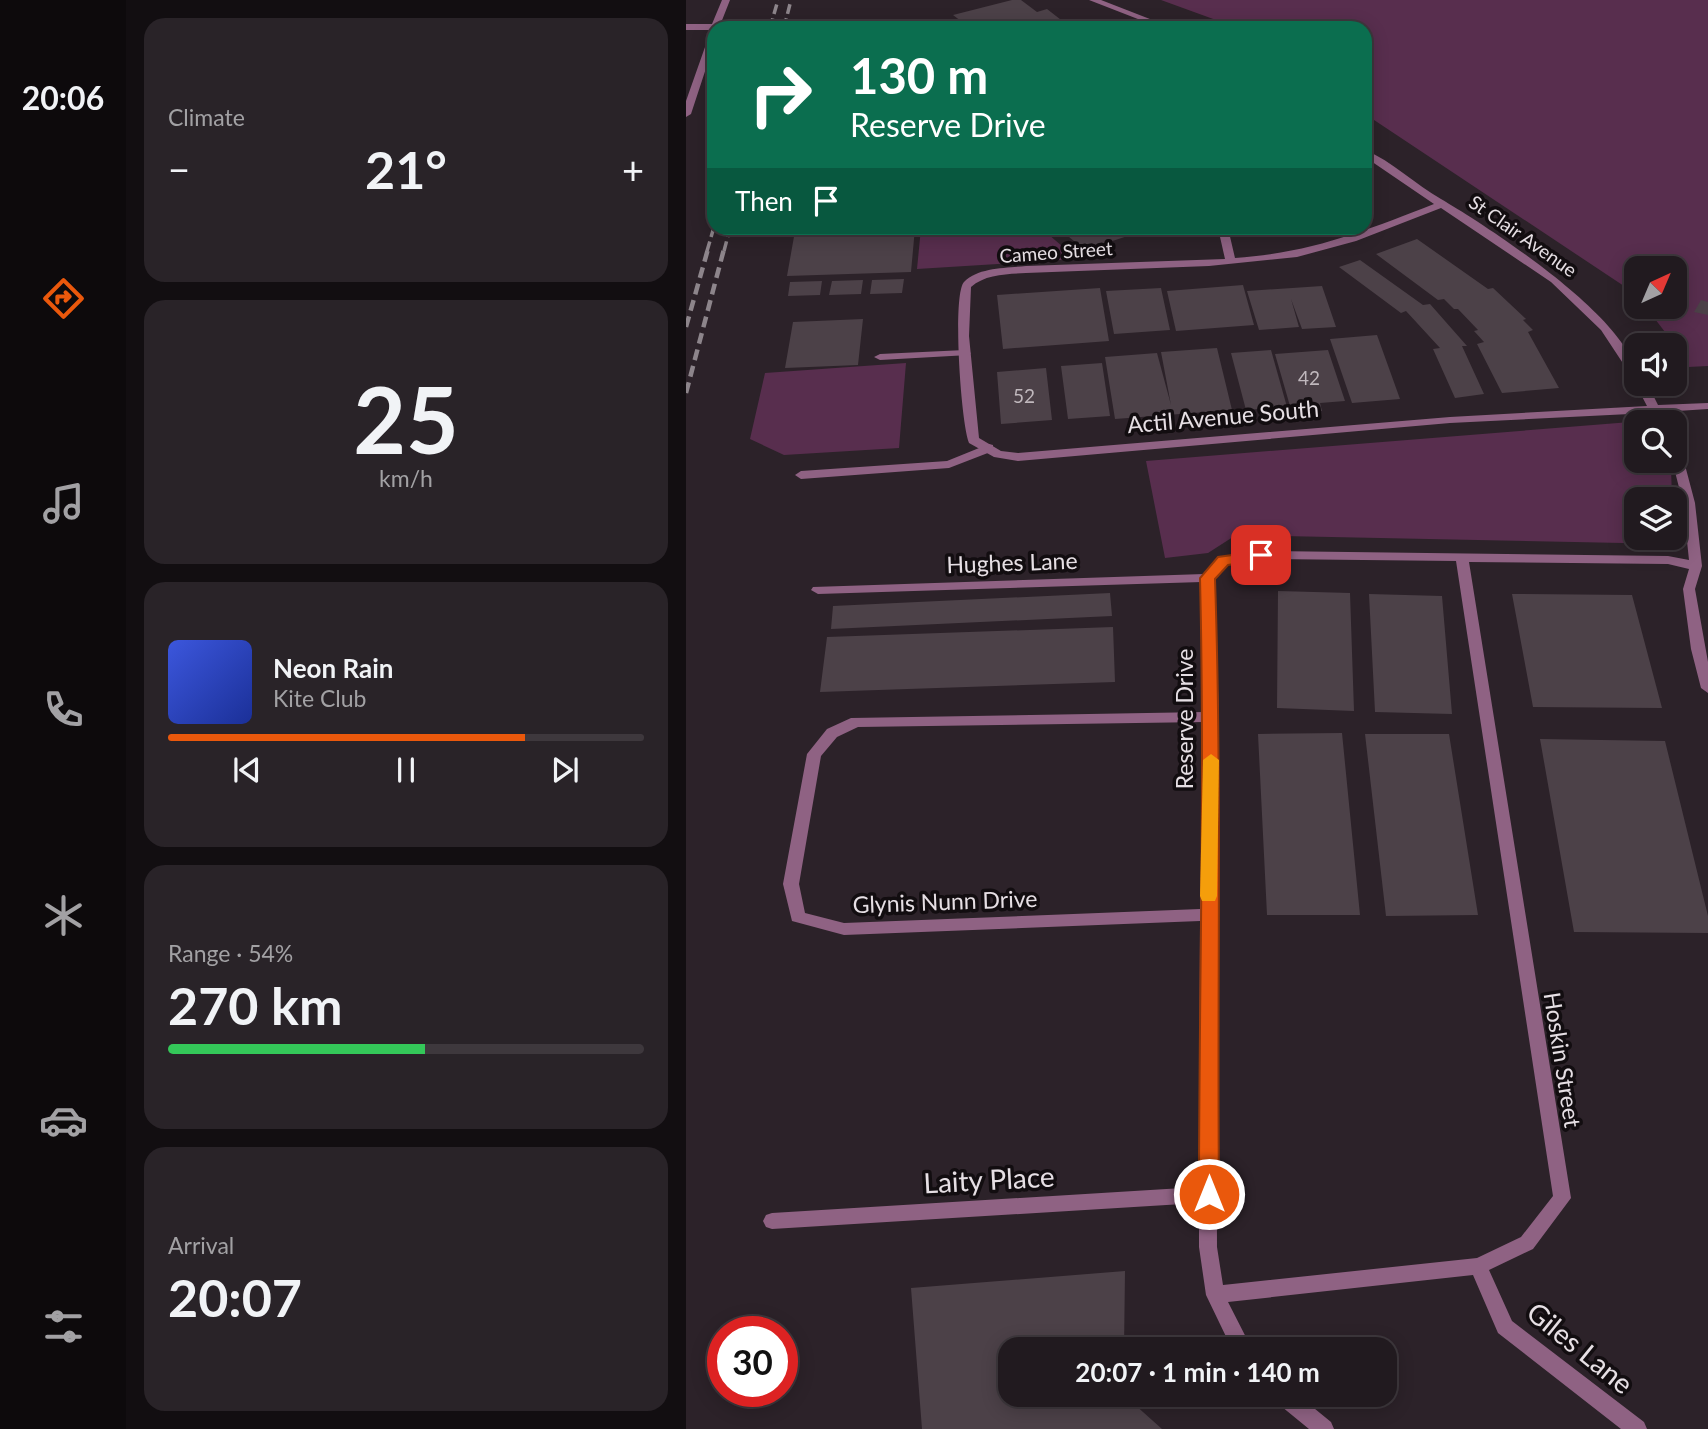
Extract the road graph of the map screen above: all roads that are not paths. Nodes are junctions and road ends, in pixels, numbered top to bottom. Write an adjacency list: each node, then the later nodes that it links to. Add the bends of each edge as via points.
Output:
1 (726, 0): 3 (street)
2 (1093, 0): 4 (street)
3 (718, 21)
4 (1150, 21)
5 (686, 27): 6 (street)
6 (707, 28)
7 (707, 52): 8 (street)
8 (686, 114)
9 (1372, 158): 10 (street, St Clair Avenue)
10 (1443, 204): 11 (street, Cameo Street); 17 (street, St Clair Avenue, via 1555,280 1605,328)
11 (1372, 229)
12 (1225, 235): 14 (street)
13 (1356, 235): 14 (street, Cameo Street, via 1317,249)
14 (1230, 260): 15 (street, Cameo Street, via 984,275 965,288)
15 (965, 353): 16 (street); 21 (street, Cameo Street, via 973,440)
16 (880, 357)
17 (1624, 357)
18 (1648, 396): 20 (street)
19 (1708, 406): 20 (street, Actil Avenue South)
20 (1655, 408): 21 (street, Actil Avenue South, via 1450,420 1017,457)
21 (989, 448): 23 (street, via 949,464)
22 (1681, 473): 25 (street)
23 (801, 475)
24 (1462, 557): 25 (street, via 1668,560); 26 (street, via 1261,555 1223,561); 33 (street, Hoskin Street, via 1562,1198 1527,1243)
25 (1696, 566): 28 (street, via 1689,589)
26 (1208, 578): 27 (street, Hughes Lane); 29 (street, Reserve Drive)
27 (818, 590)
28 (1708, 688)
29 (1212, 717): 30 (street, Reserve Drive); 30 (street, Glynis Nunn Drive, via 856,722 832,733 814,754 792,884 798,917 844,929)
30 (1208, 915): 31 (street, Reserve Drive)
31 (1209, 1194): 32 (street, Laity Place); 34 (street, Reserve Drive, via 1208,1247)
32 (772, 1221)
33 (1478, 1266): 34 (street, Hoskin Street); 38 (street, Giles Lane, via 1505,1327)
34 (1215, 1295): 35 (street, Reserve Drive)
35 (1236, 1337)
36 (1297, 1407): 37 (street)
37 (1324, 1429)
38 (1637, 1429)

